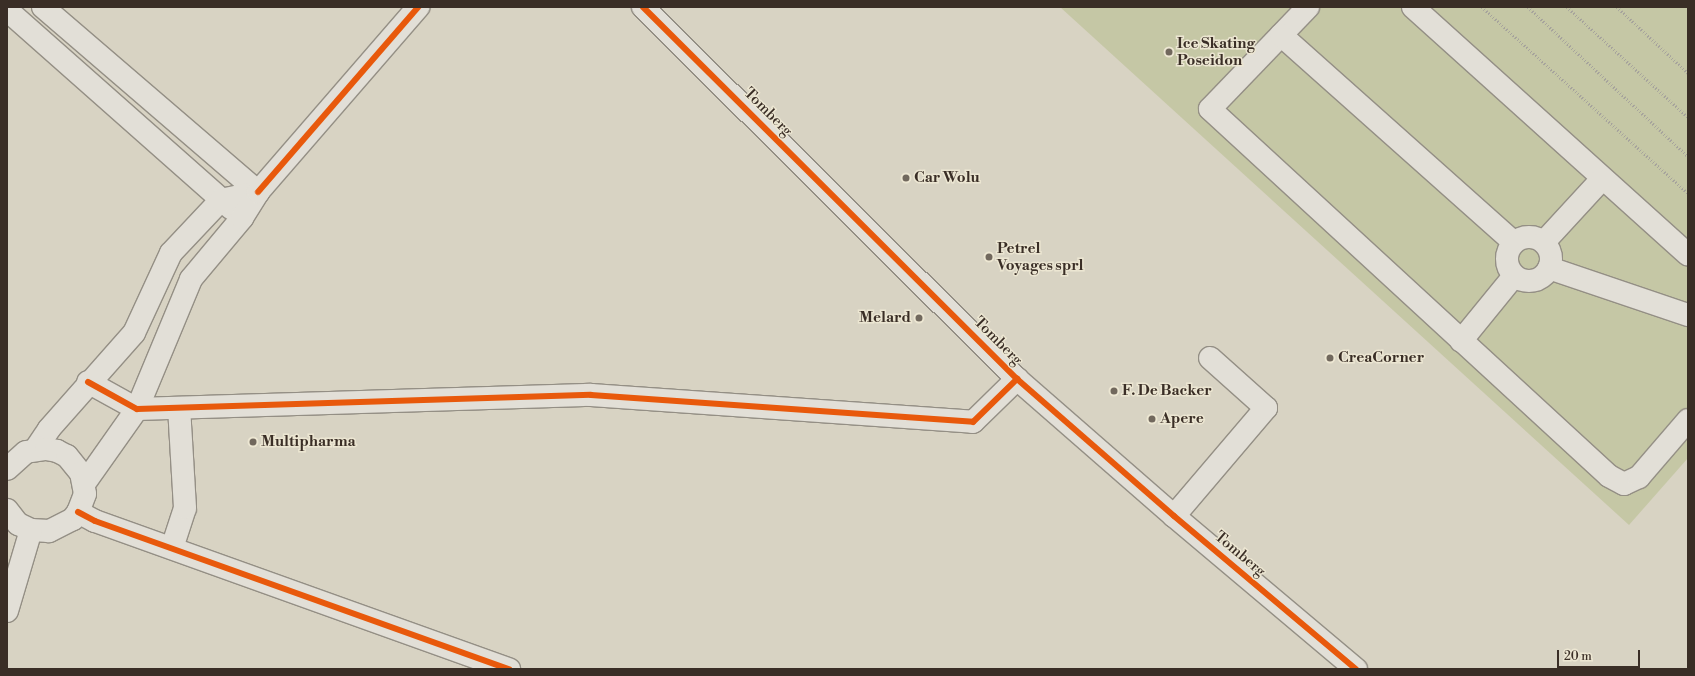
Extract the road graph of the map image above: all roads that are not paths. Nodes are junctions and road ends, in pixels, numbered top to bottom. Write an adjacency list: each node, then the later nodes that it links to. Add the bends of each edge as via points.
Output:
1 (43, 7): 9 (street)
2 (418, 7): 9 (street)
3 (643, 7): 20 (street, Tomberg)
4 (1308, 7): 7 (street)
5 (1413, 7): 8 (street)
6 (7, 10): 10 (street)
7 (1281, 35): 12 (street); 18 (street, via 1210,109)
8 (1602, 179): 13 (street); 14 (street)
9 (258, 192): 10 (street); 11 (street)
10 (220, 200): 11 (street); 21 (street, via 171,253 134,333)
11 (242, 218): 23 (street, via 191,279)
12 (1513, 242): 13 (street, via 1528,236); 16 (street, via 1508,250 1507,267)
13 (1544, 242): 15 (street, via 1551,257)
14 (1688, 255)
15 (1549, 268): 16 (street, via 1539,279 1526,281); 17 (street)
16 (1514, 276): 18 (street)
17 (1688, 315)
18 (1461, 341): 24 (street, via 1609,476 1624,484 1639,477)
19 (1210, 358): 30 (street, via 1266,408)
20 (1017, 379): 22 (street, via 974,422 592,395); 30 (street, Tomberg)
21 (88, 382): 23 (street); 25 (street, via 49,428)
22 (179, 408): 23 (street); 32 (street, via 185,508)
23 (137, 409): 27 (street)
24 (1688, 420)
25 (35, 450): 26 (street, via 19,456); 27 (street, via 51,450 67,456 81,473)
26 (7, 469)
27 (84, 484): 29 (street, via 84,494)
28 (7, 510): 31 (street, via 18,524)
29 (78, 512): 31 (street, via 58,529 40,532); 32 (street)
30 (1174, 516): 35 (street, Tomberg)
31 (31, 530): 33 (street)
32 (172, 548): 34 (street)
33 (7, 611)
34 (509, 669)
35 (1356, 669)

